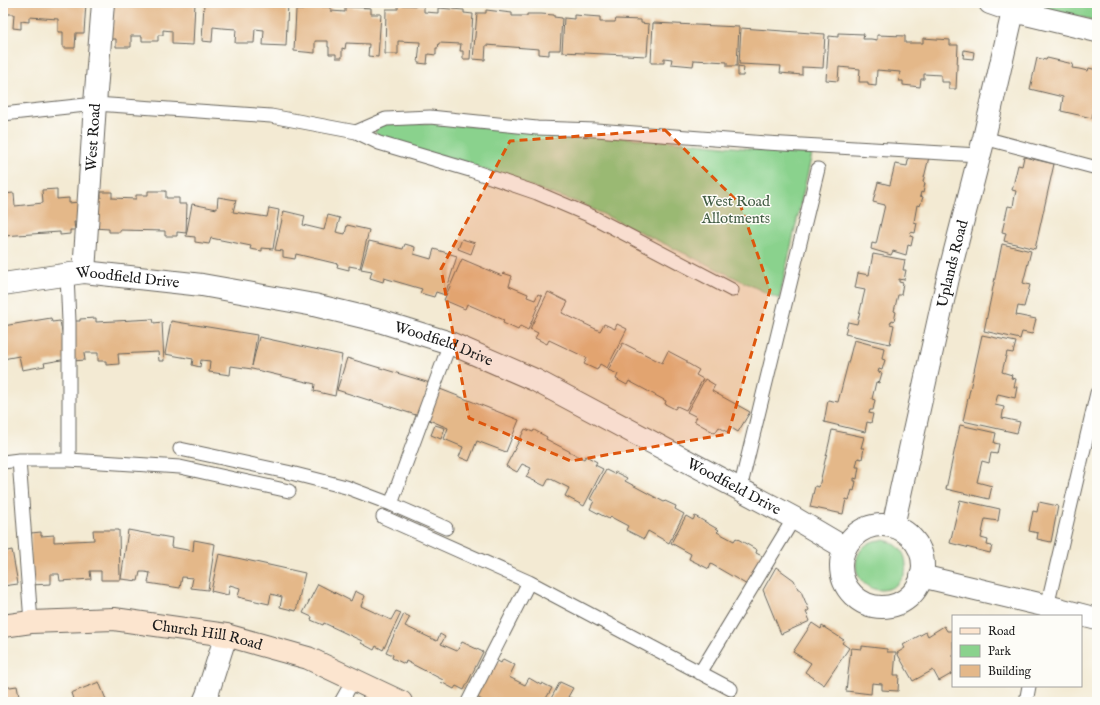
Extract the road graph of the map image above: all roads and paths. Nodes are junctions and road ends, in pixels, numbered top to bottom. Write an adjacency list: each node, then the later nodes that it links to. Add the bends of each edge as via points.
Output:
1 (103, 3): 5 (street, West Road)
2 (990, 3): 3 (street)
3 (1014, 7): 4 (street); 8 (street, Uplands Road)
4 (1097, 31)
5 (95, 104): 6 (lane); 7 (lane, via 271,116); 11 (street, West Road)
6 (3, 114)
7 (356, 132): 8 (lane, via 386,120 430,117 537,128 766,143); 13 (lane, via 378,143 537,192 591,216)
8 (982, 146): 9 (lane); 25 (street, Uplands Road, via 948,278)
9 (1097, 168)
10 (818, 169): 20 (lane)
11 (76, 273): 12 (street, Woodfield Drive); 14 (street, Woodfield Drive, via 202,285 314,305 376,320); 18 (lane, via 69,322)
12 (3, 284)
13 (732, 290)
14 (450, 343): 20 (street, Woodfield Drive, via 535,380); 22 (lane)
15 (1097, 393): 30 (lane)
16 (180, 449): 22 (lane, via 346,487)
17 (19, 460): 18 (lane); 19 (lane); 34 (lane)
18 (69, 460): 21 (lane, via 180,467)
19 (3, 462)
20 (740, 489): 24 (street, Woodfield Drive)
21 (289, 491)
22 (391, 504): 26 (lane)
23 (383, 517): 29 (lane)
24 (794, 518): 27 (street, Woodfield Drive); 37 (lane)
25 (893, 526): 27 (street, via 870,526 851,538); 28 (street, via 914,540 920,551)
26 (446, 528)
27 (845, 548): 28 (street, via 841,561 842,575 847,587 867,604 894,604 906,598 916,588)
28 (921, 576): 30 (street)
29 (529, 582): 37 (lane); 44 (lane)
30 (1046, 611): 31 (street)
31 (1072, 615)
32 (1082, 617): 33 (street)
33 (1097, 619)
34 (31, 622): 35 (street, Church Hill Road); 36 (street, Church Hill Road, via 114,620)
35 (3, 626)
36 (226, 635): 38 (street, Church Hill Road, via 308,658); 41 (street)
37 (700, 673): 40 (lane)
38 (354, 679): 42 (lane); 43 (street, Church Hill Road)
39 (1029, 687): 45 (lane)
40 (731, 690)
41 (204, 702)
42 (341, 702)
43 (401, 702)
44 (468, 702)
45 (1026, 702)

